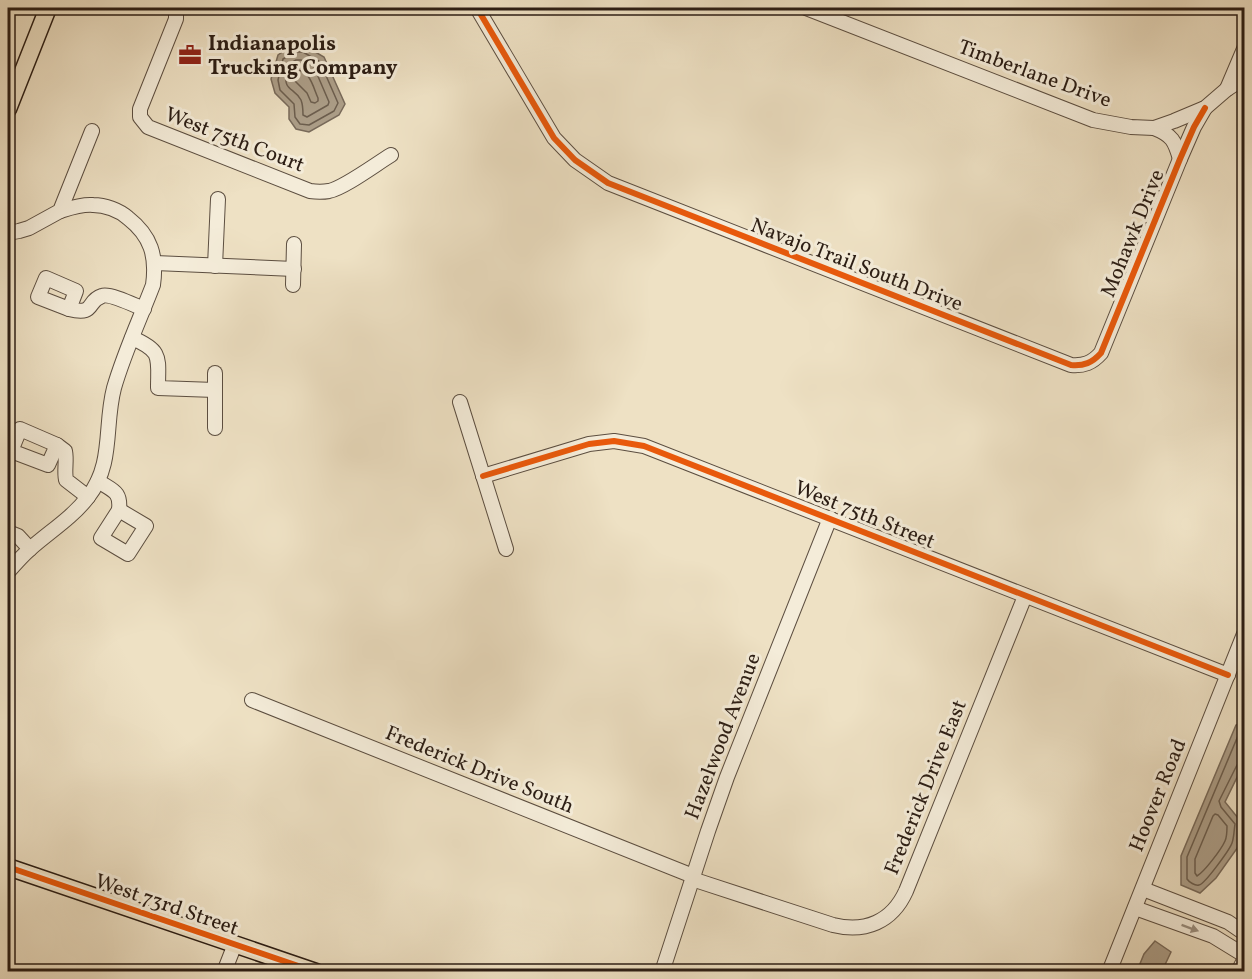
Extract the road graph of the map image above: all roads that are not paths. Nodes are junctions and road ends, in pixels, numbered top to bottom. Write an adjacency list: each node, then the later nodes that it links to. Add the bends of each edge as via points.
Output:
1 (48, 8): 9 (main road)
2 (175, 8): 12 (street, West 75th Court, via 176,19 140,109 140,117 148,127 318,192 340,188)
3 (477, 8): 25 (street, Navajo Trail South Drive, via 554,138 574,160 608,183 1071,365)
4 (806, 8): 10 (street, Timberlane Drive, via 1093,120)
5 (1245, 49): 7 (street)
6 (1245, 78): 7 (street, Timberlane Drive)
7 (1227, 89): 8 (street, Timberlane Drive)
8 (1205, 108): 10 (street, Timberlane Drive); 13 (street, Mohawk Drive)
9 (8, 109)
10 (1154, 128): 13 (street, via 1171,138)
11 (92, 131): 15 (street)
12 (391, 155)
13 (1180, 159): 25 (street, Mohawk Drive, via 1101,353)
14 (218, 199): 19 (street)
15 (60, 211): 16 (street, via 29,228); 18 (street, via 93,205 122,213 145,234)
16 (8, 233)
17 (294, 244): 20 (street)
18 (155, 264): 19 (street); 23 (street, via 153,285)
19 (215, 266): 20 (street)
20 (294, 269): 21 (street)
21 (293, 285)
22 (69, 309): 23 (street, via 83,311 108,295)
23 (144, 309): 24 (street)
24 (132, 338): 27 (street, via 148,344 156,353 158,388); 32 (street, via 113,390 106,457)
25 (1085, 365)
26 (215, 373): 27 (street)
27 (215, 390): 29 (street)
28 (460, 402): 31 (street)
29 (215, 428)
30 (57, 445): 33 (street, via 65,451 66,480)
31 (483, 476): 35 (street, West 75th Street, via 589,444 624,441); 38 (street)
32 (98, 481): 33 (street); 34 (street, via 118,494)
33 (88, 497): 37 (street)
34 (119, 510)
35 (830, 518): 40 (street, West 75th Street); 45 (street, Hazelwood Avenue, via 727,777)
36 (8, 532): 37 (street)
37 (30, 549): 39 (street)
38 (506, 549)
39 (8, 572)
40 (1025, 596): 42 (street, West 75th Street); 48 (street, Frederick Drive East, via 900,903 885,918 869,926 846,928)
41 (1245, 634): 42 (street, Hoover Road)
42 (1228, 675): 46 (street, Hoover Road)
43 (252, 700): 45 (street, Frederick Drive South)
44 (8, 867): 50 (main road, West 73rd Street)
45 (693, 878): 48 (street, Frederick Drive South); 55 (street, Hazelwood Avenue)
46 (1143, 889): 47 (street, Hoover Road); 49 (street, via 1228,922)
47 (1135, 908): 51 (street, one-way to 51, via 1213,936); 56 (street, Hoover Road)
48 (812, 918)
49 (1245, 933)
50 (234, 945): 53 (street); 54 (main road, West 73rd Street)
51 (1245, 955)
52 (1245, 960): 57 (street)
53 (224, 972)
54 (316, 972)
55 (662, 972)
56 (1109, 972)
57 (1238, 972)

